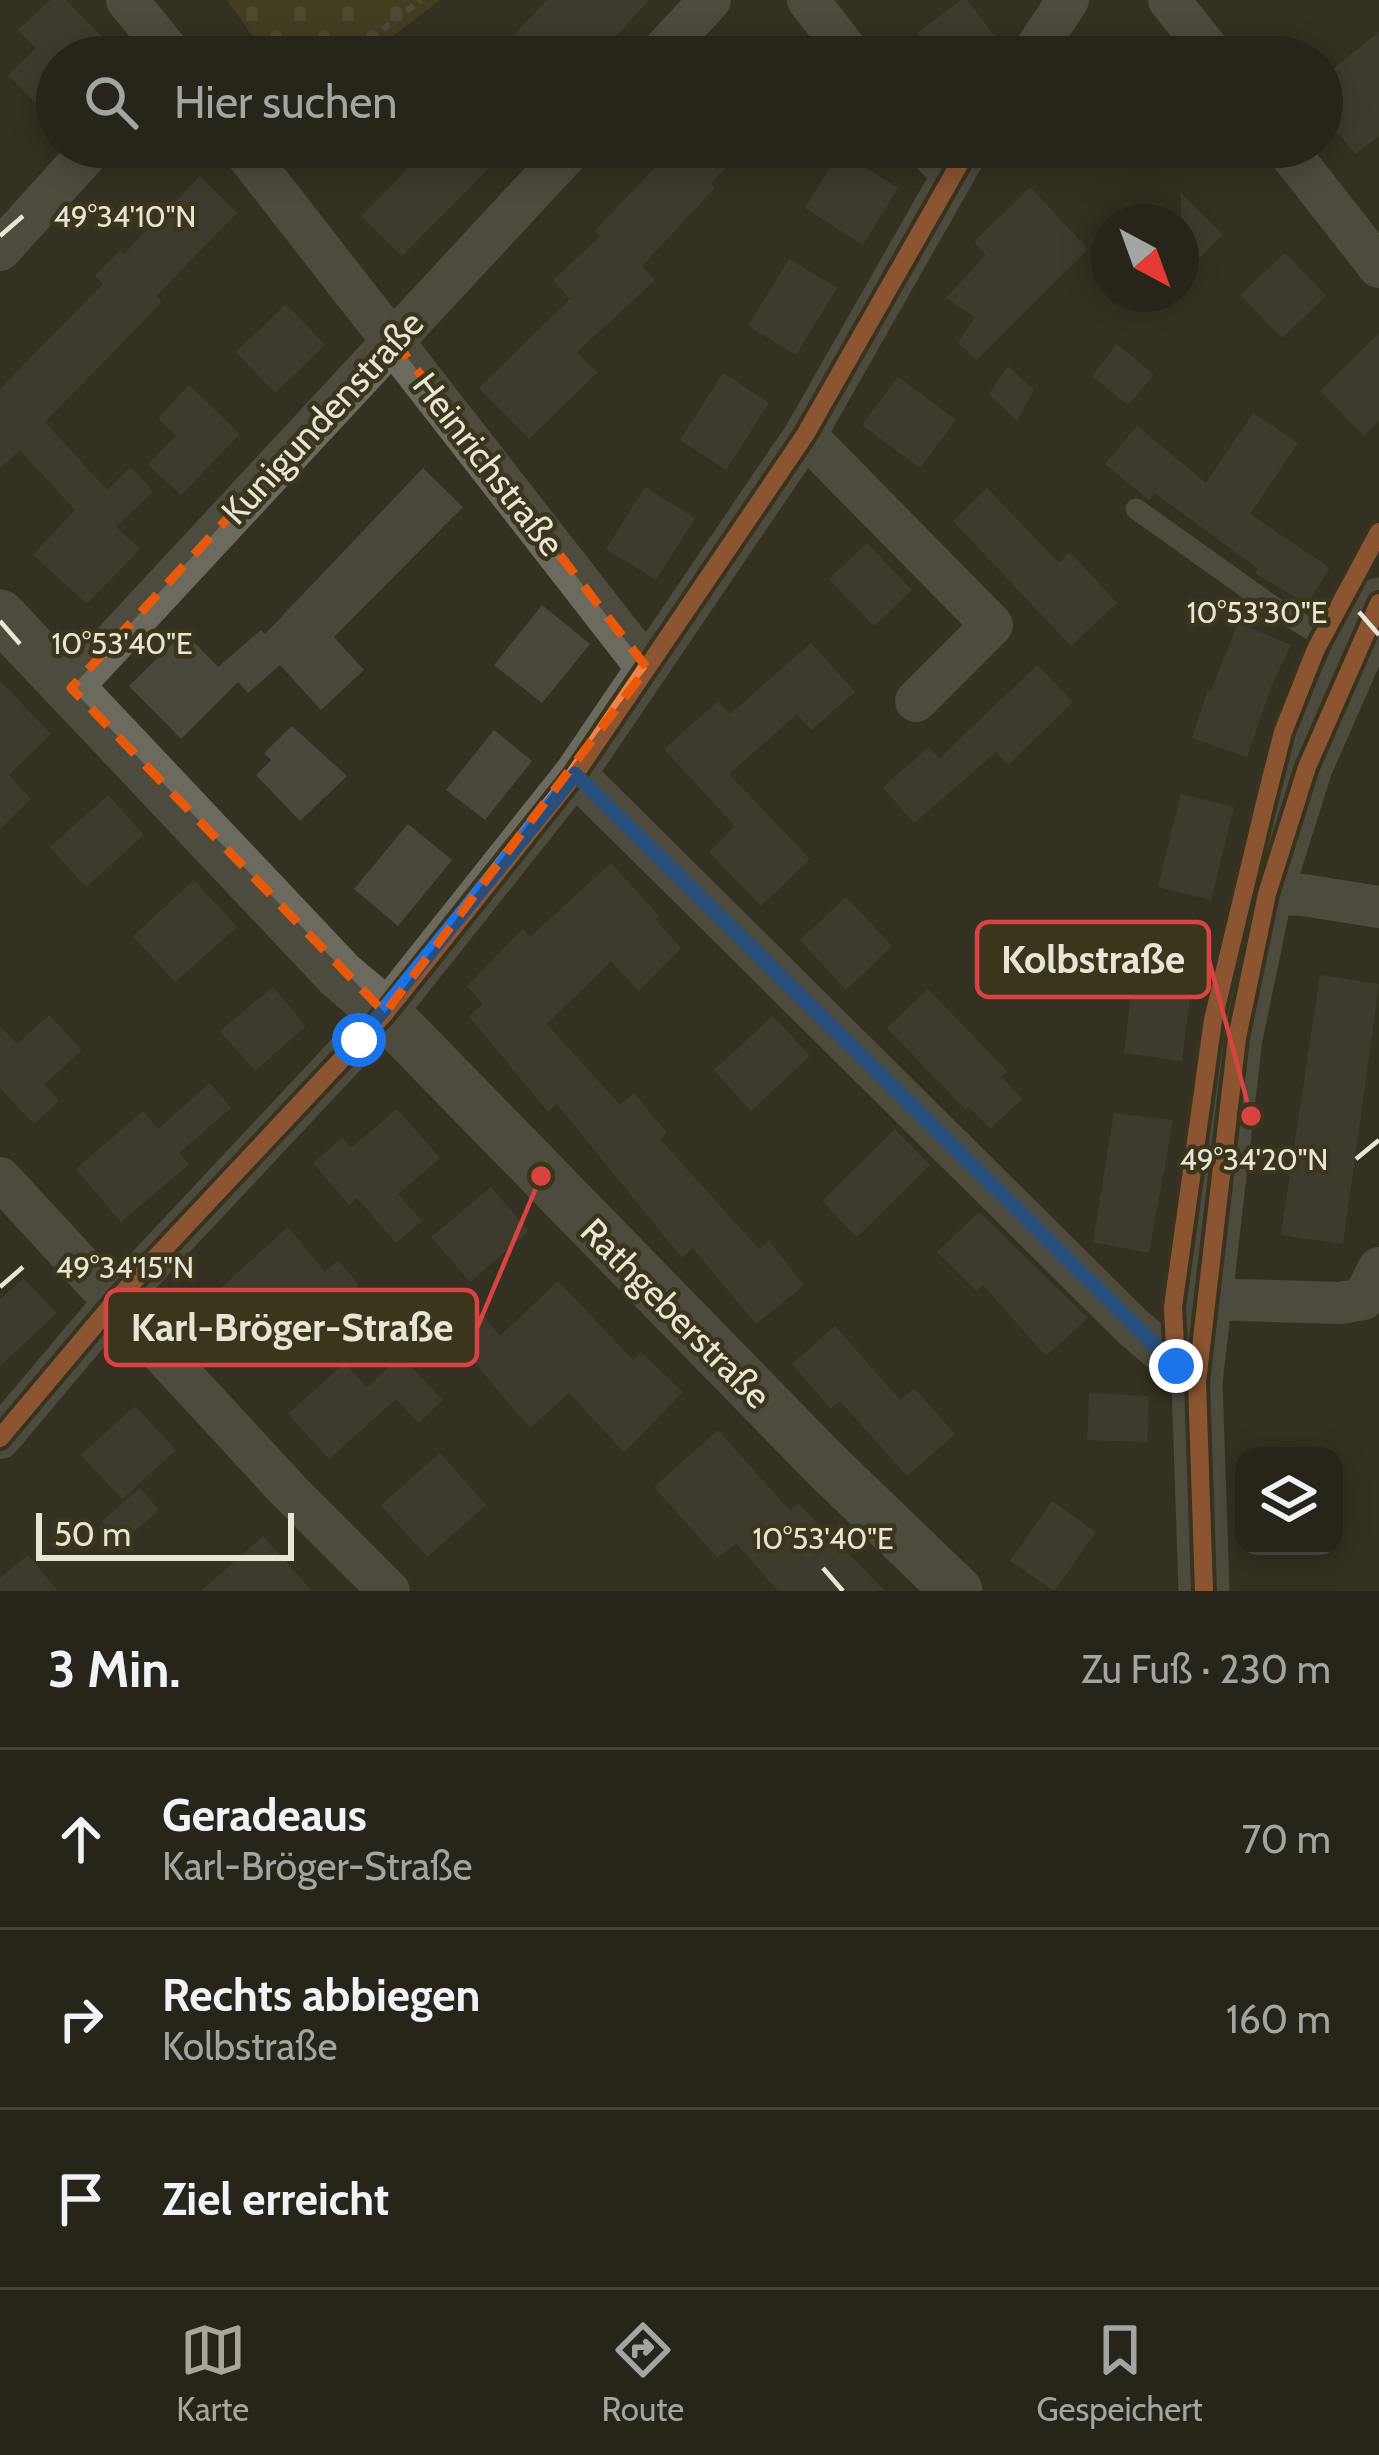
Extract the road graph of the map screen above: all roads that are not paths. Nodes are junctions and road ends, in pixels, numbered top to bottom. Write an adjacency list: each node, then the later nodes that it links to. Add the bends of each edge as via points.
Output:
1 (127, 0): 6 (street)
2 (710, 0): 7 (street)
3 (808, 0): 8 (street)
4 (1068, 0): 9 (street)
5 (1169, 0): 10 (street)
6 (156, 36)
7 (677, 36)
8 (836, 36)
9 (1044, 36)
10 (1197, 36)
11 (74, 168): 16 (street)
12 (258, 168): 18 (street, Heinrichstraße)
13 (553, 168): 18 (street, Kunigundenstraße)
14 (943, 168): 19 (street)
15 (1302, 168): 17 (street)
16 (0, 250)
17 (1379, 266)
18 (394, 339): 24 (street, Heinrichstraße); 25 (street, Kunigundenstraße)
19 (805, 434): 24 (street); 26 (street, via 992,625)
20 (1136, 509): 23 (lane)
21 (1379, 603): 23 (street)
22 (0, 615): 25 (street, Rathgeberstraße)
23 (1356, 656): 28 (street, via 1307,767)
24 (647, 668): 27 (street)
25 (71, 688): 30 (street, Rathgeberstraße)
26 (916, 701)
27 (575, 774): 30 (street); 35 (street)
28 (1267, 894): 29 (street); 34 (street, via 1238,1038)
29 (1379, 907)
30 (385, 1013): 33 (street); 38 (street, Rathgeberstraße)
31 (0, 1178): 33 (street)
32 (1379, 1268): 34 (street, via 1363,1298 1340,1303)
33 (116, 1300): 36 (street); 37 (street)
34 (1225, 1300): 35 (street)
35 (1197, 1382): 39 (street)
36 (0, 1438)
37 (389, 1591)
38 (957, 1591)
39 (1204, 1591)

